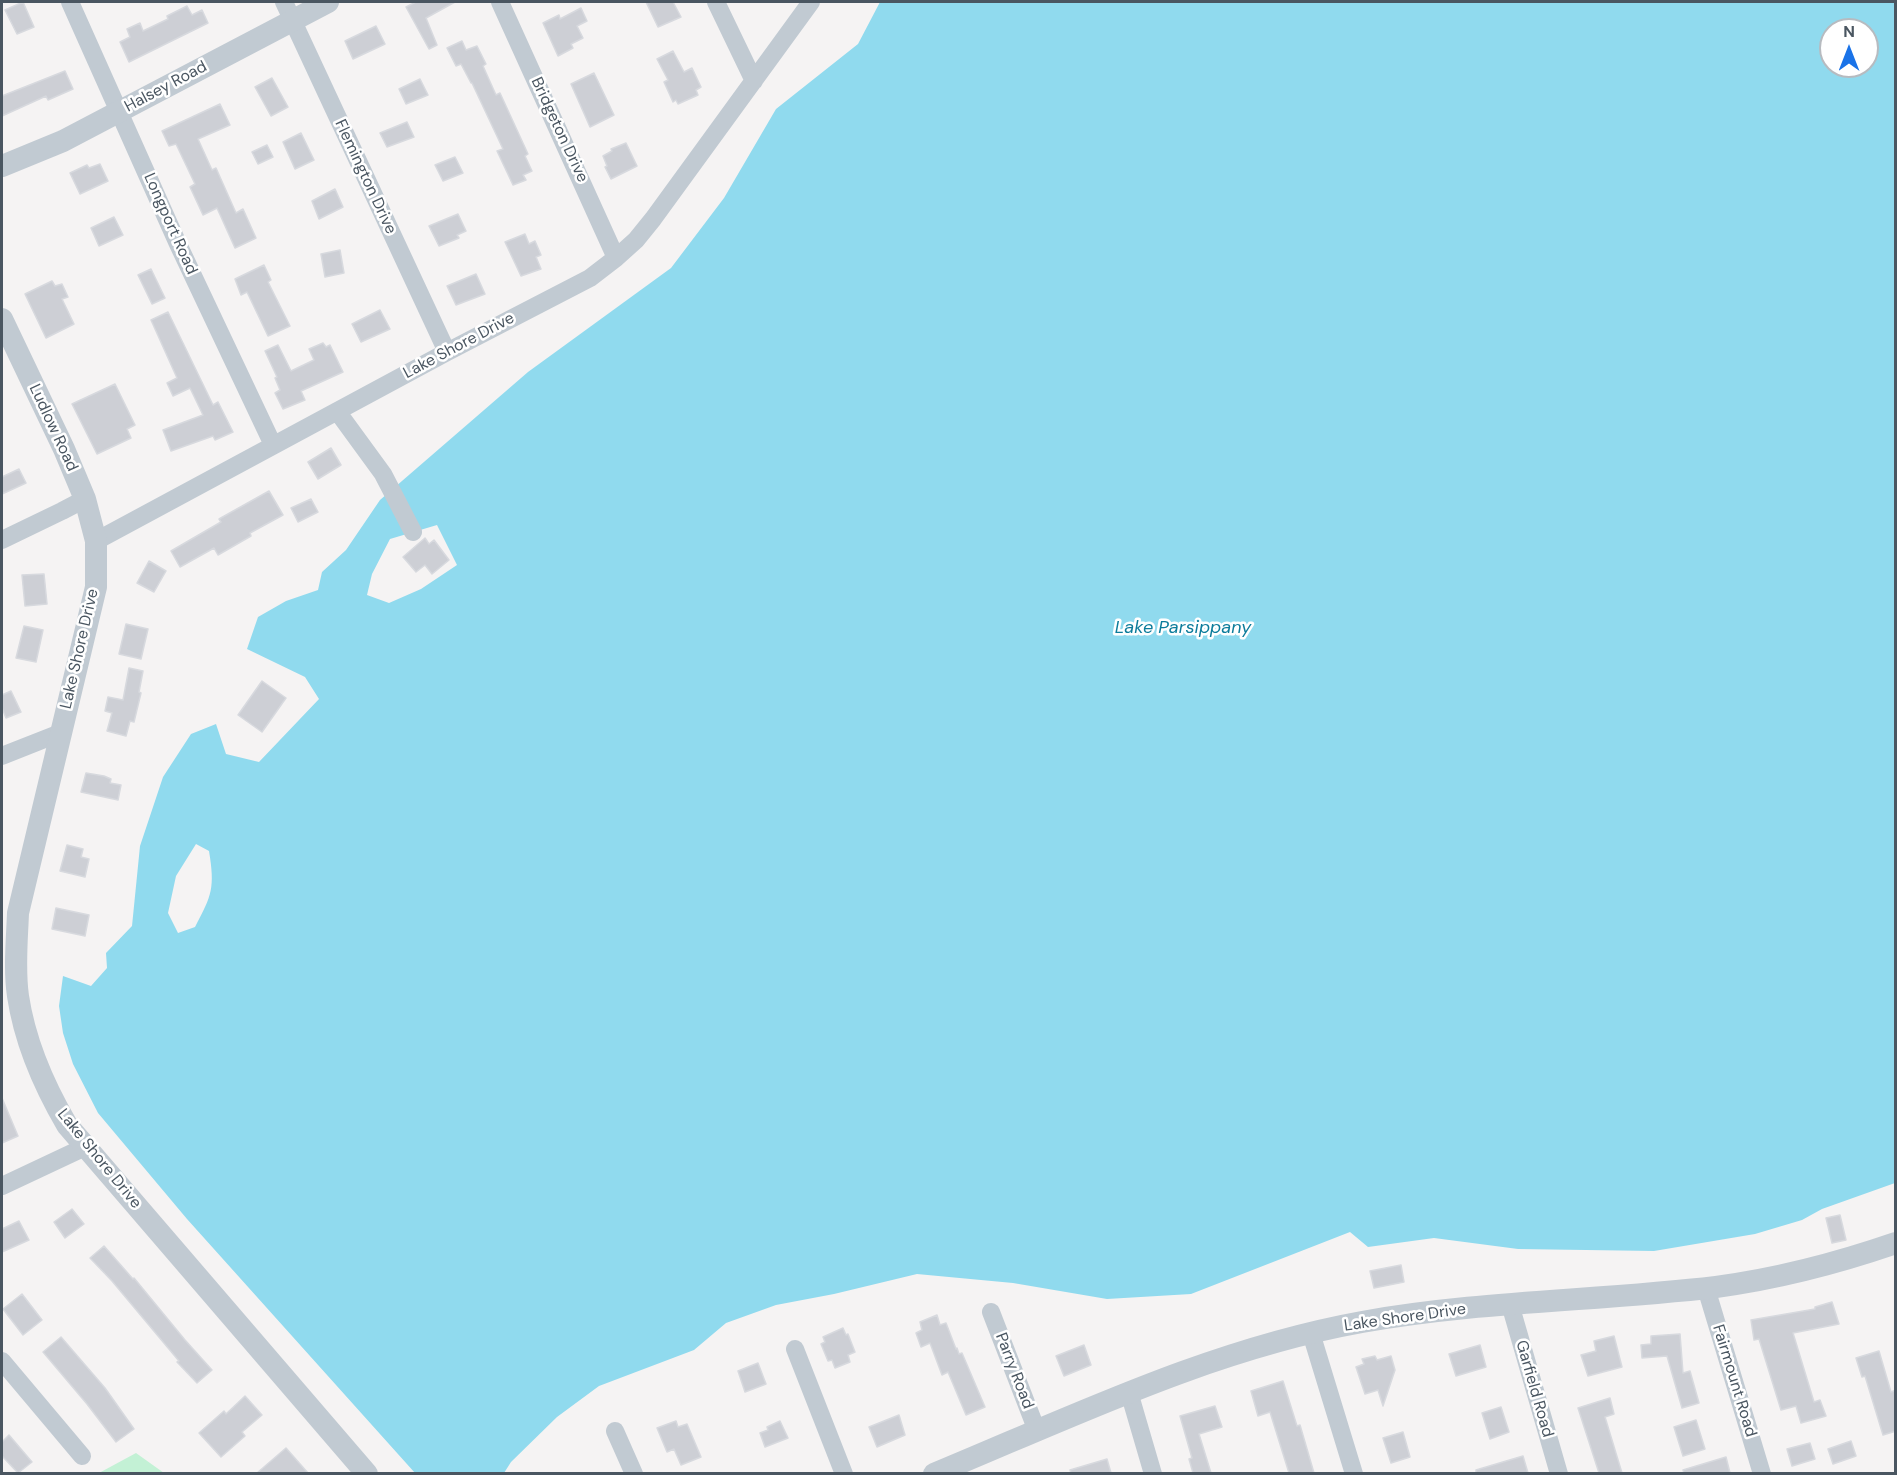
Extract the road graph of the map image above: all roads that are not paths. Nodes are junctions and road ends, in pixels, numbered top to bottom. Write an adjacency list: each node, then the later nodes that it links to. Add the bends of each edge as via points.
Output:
1 (70, 2): 8 (street, Longport Road)
2 (328, 2): 6 (street, Halsey Road)
3 (500, 2): 10 (street, Bridgeton Drive)
4 (716, 2): 7 (street)
5 (811, 2): 7 (street, Lake Shore Drive)
6 (288, 11): 8 (street, Halsey Road); 12 (street, Flemington Drive)
7 (754, 81): 10 (street, Lake Shore Drive, via 653,219)
8 (120, 111): 9 (street, Halsey Road, via 63,141); 14 (street, Longport Road)
9 (2, 166)
10 (616, 258): 12 (street, Lake Shore Drive, via 590,278)
11 (2, 319): 15 (street, Ludlow Road)
12 (447, 352): 13 (street, Lake Shore Drive)
13 (336, 411): 14 (street, Lake Shore Drive); 16 (street, via 383,474)
14 (273, 445): 18 (street, Lake Shore Drive)
15 (85, 499): 17 (street); 18 (street, Ludlow Road)
16 (413, 532)
17 (2, 540)
18 (96, 541): 19 (street, Lake Shore Drive, via 96,587)
19 (60, 733): 20 (street); 21 (street, Lake Shore Drive, via 20,901)
20 (2, 756)
21 (9, 967): 22 (street, Lake Shore Drive, via 35,1062 67,1125)
22 (85, 1147): 23 (street); 36 (street, Lake Shore Drive)
23 (2, 1186)
24 (1895, 1246): 25 (street, Lake Shore Drive, via 1790,1273)
25 (1706, 1288): 26 (street, Lake Shore Drive); 42 (street, Fairmount Road)
26 (1510, 1304): 28 (street, Lake Shore Drive, via 1433,1311); 41 (street, Garfield Road)
27 (991, 1312): 33 (street, Parry Road)
28 (1311, 1334): 31 (street, Lake Shore Drive, via 1248,1349); 40 (street)
29 (795, 1349): 38 (street)
30 (2, 1361): 34 (street)
31 (1129, 1392): 33 (street, Lake Shore Drive); 39 (street)
32 (615, 1431): 37 (street)
33 (1037, 1431): 35 (street, Lake Shore Drive)
34 (82, 1456)
35 (944, 1471)
36 (367, 1473)
37 (634, 1473)
38 (844, 1473)
39 (1154, 1473)
40 (1354, 1473)
41 (1559, 1473)
42 (1762, 1473)

